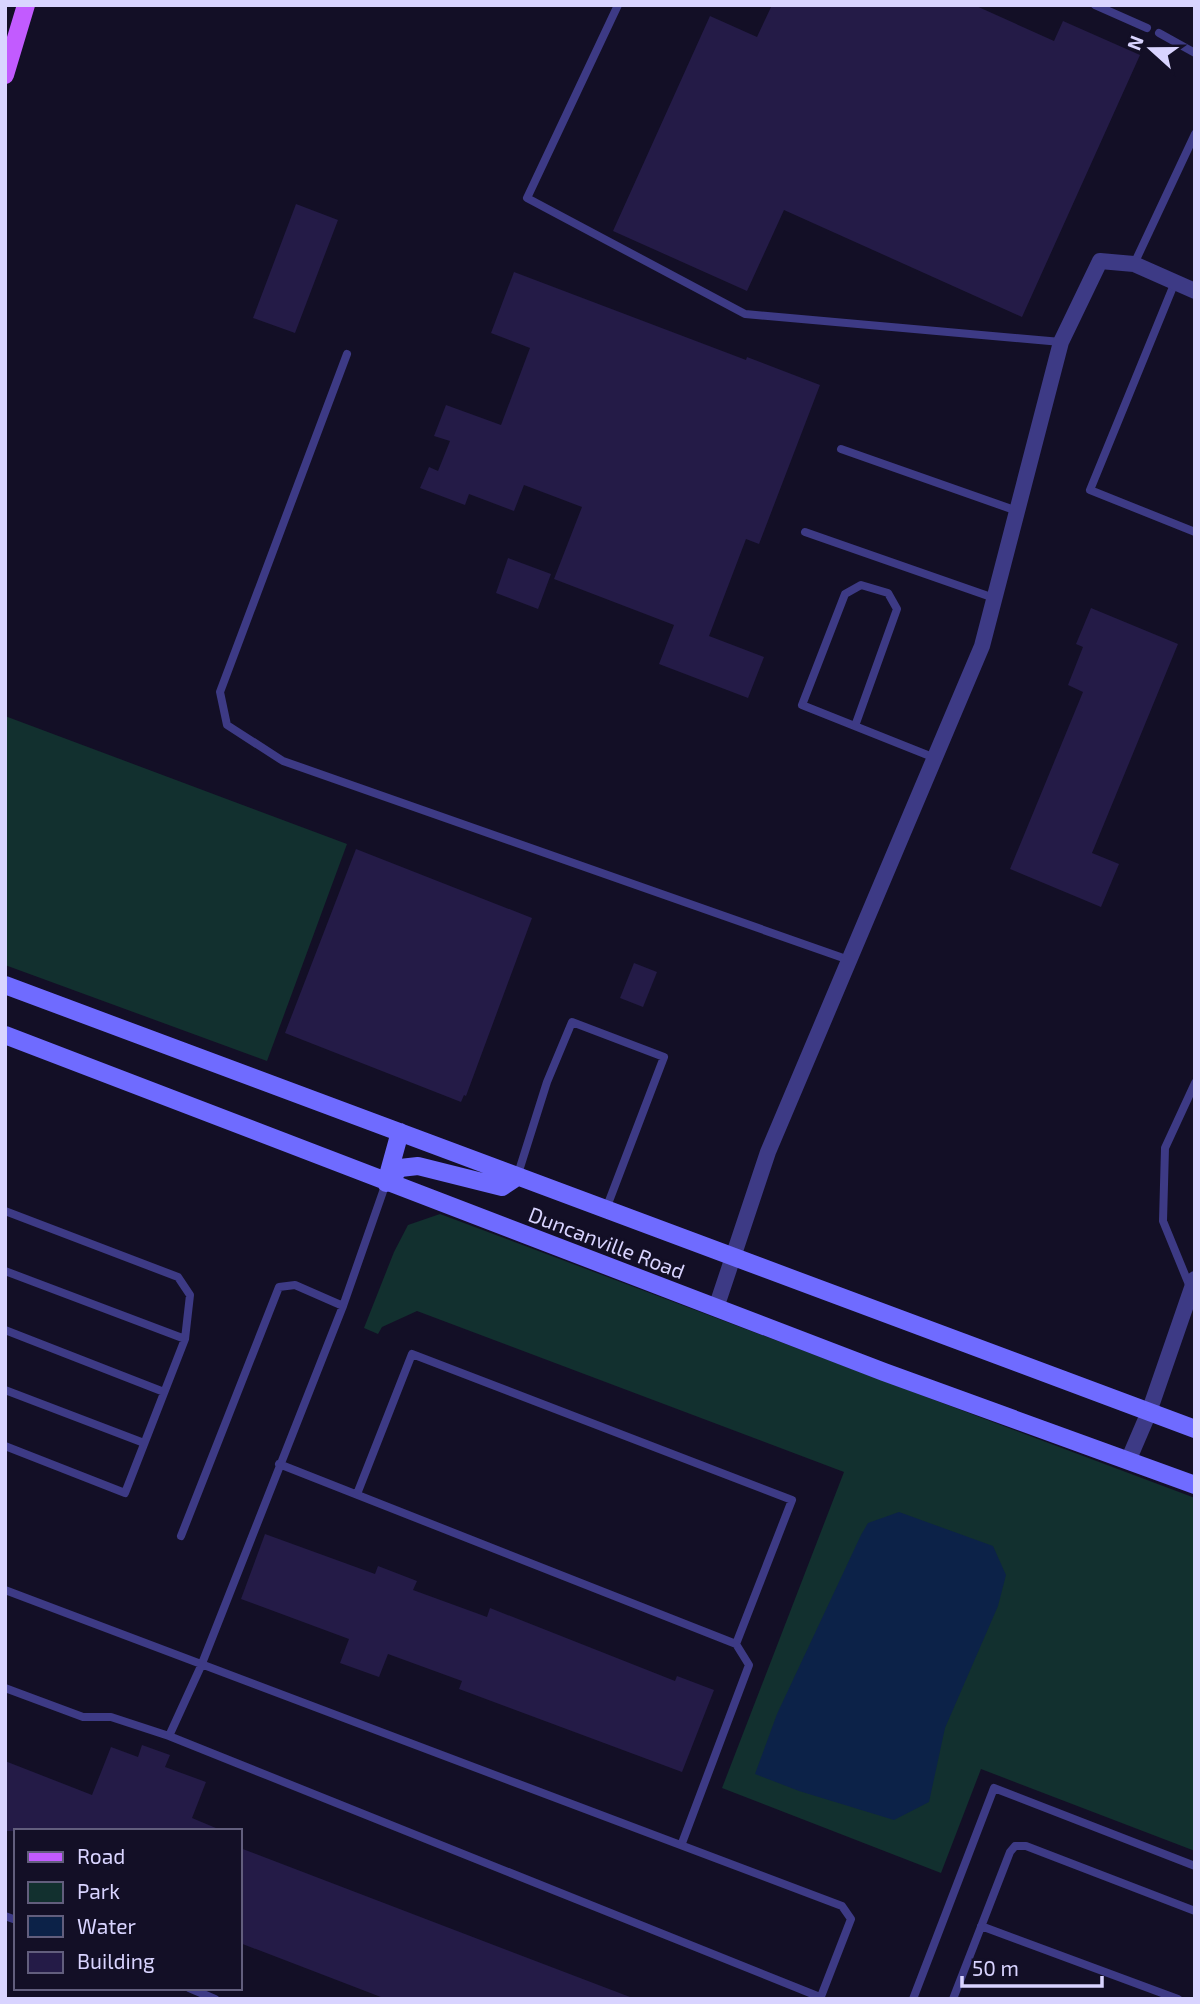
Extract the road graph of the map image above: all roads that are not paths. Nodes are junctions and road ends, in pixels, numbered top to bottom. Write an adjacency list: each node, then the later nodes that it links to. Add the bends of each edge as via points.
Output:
1 (26, 5): 7 (main road)
2 (618, 5): 12 (lane, via 527,198 745,314)
3 (1095, 5): 4 (lane)
4 (1147, 28)
5 (1159, 33): 6 (lane)
6 (1195, 53)
7 (5, 75)
8 (1195, 134): 9 (lane)
9 (1134, 264): 10 (street); 12 (street, via 1100,261)
10 (1175, 282): 11 (street); 17 (lane, via 1090,490)
11 (1195, 291)
12 (1060, 342): 15 (street)
13 (347, 354): 21 (lane, via 220,692 227,725 283,761)
14 (841, 449): 15 (lane)
15 (1017, 511): 18 (street)
16 (805, 532): 18 (lane)
17 (1195, 532)
18 (994, 598): 20 (street, via 982,646)
19 (855, 726): 19 (lane, via 802,705 845,594 861,585 888,593 897,609); 20 (lane)
20 (934, 758): 21 (street)
21 (849, 960): 30 (street, via 768,1152)
22 (5, 985): 25 (main road, Duncanville Road)
23 (5, 1035): 27 (main road, Duncanville Road)
24 (1195, 1083): 32 (lane, via 1165,1148 1163,1222)
25 (400, 1132): 26 (main road, Duncanville Road); 27 (main road)
26 (517, 1177): 27 (main road, via 502,1187 418,1166 400,1168); 28 (main road, Duncanville Road); 28 (lane, via 572,1022 664,1057)
27 (386, 1183): 33 (lane); 34 (main road, Duncanville Road)
28 (606, 1209): 30 (main road, Duncanville Road)
29 (5, 1211): 36 (lane, via 178,1277 190,1295)
30 (736, 1258): 34 (street); 39 (main road, Duncanville Road)
31 (5, 1271): 36 (lane)
32 (1193, 1284): 39 (street)
33 (343, 1306): 44 (lane); 47 (lane, via 295,1284 279,1287)
34 (716, 1308): 43 (main road, Duncanville Road)
35 (5, 1330): 38 (lane)
36 (185, 1339): 38 (lane)
37 (5, 1390): 41 (lane)
38 (164, 1392): 41 (lane)
39 (1149, 1412): 40 (main road, Duncanville Road); 43 (street)
40 (1195, 1429)
41 (144, 1443): 42 (lane, via 125,1493)
42 (5, 1447)
43 (1128, 1461): 45 (main road, Duncanville Road)
44 (279, 1464): 46 (lane); 50 (lane)
45 (1195, 1485)
46 (357, 1494): 49 (lane); 49 (lane, via 412,1354 792,1500)
47 (181, 1536)
48 (5, 1590): 50 (lane)
49 (736, 1644): 53 (lane, via 749,1665)
50 (201, 1666): 52 (lane); 53 (lane)
51 (5, 1688): 52 (lane, via 83,1717 111,1717)
52 (169, 1736): 58 (lane)
53 (681, 1843): 58 (lane, via 842,1906 851,1919)
54 (1195, 1866): 60 (lane, via 994,1788)
55 (1195, 1911): 56 (lane, via 1026,1846 1015,1846)
56 (981, 1926): 61 (lane); 62 (lane)
57 (194, 1990): 59 (lane)
58 (820, 1998)
59 (215, 1999)
60 (913, 1999)
61 (953, 1999)
62 (1178, 1999)

